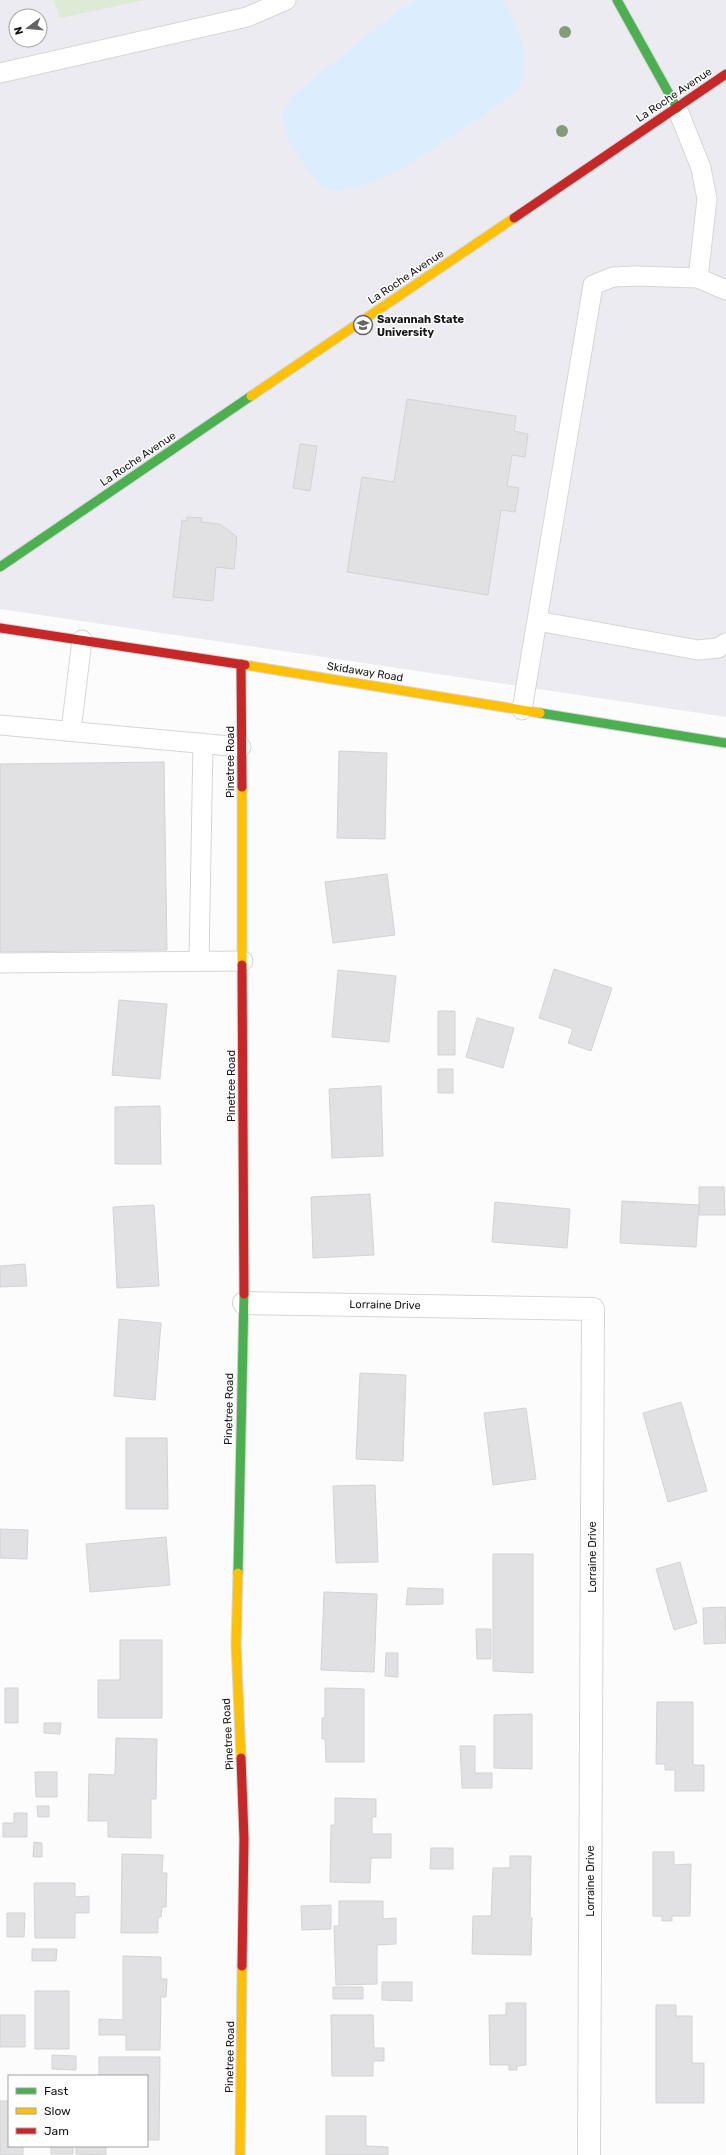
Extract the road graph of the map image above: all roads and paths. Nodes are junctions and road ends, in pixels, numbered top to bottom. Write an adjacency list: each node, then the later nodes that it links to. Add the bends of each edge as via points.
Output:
1 (286, 0): 3 (lane, via 247,17)
2 (616, 0): 5 (main road)
3 (0, 73)
4 (726, 74): 5 (main road, La Roche Avenue)
5 (676, 108): 6 (lane, via 701,168 708,199); 8 (main road, La Roche Avenue)
6 (698, 278): 7 (lane); 9 (lane, via 613,277 593,285)
7 (726, 290)
8 (0, 567)
9 (536, 621): 12 (lane, via 698,650 718,648); 14 (lane)
10 (0, 628): 11 (main road, Skidaway Road)
11 (82, 640): 13 (main road, Skidaway Road); 16 (lane)
12 (726, 643)
13 (241, 664): 14 (main road, Skidaway Road); 19 (main road, Pinetree Road)
14 (522, 710): 18 (main road, Skidaway Road)
15 (0, 725): 16 (lane)
16 (71, 732): 17 (lane)
17 (203, 743): 19 (lane); 20 (lane)
18 (726, 743)
19 (241, 747): 21 (main road, Pinetree Road)
20 (199, 961): 21 (lane); 22 (lane)
21 (243, 961): 23 (main road, Pinetree Road)
22 (0, 963)
23 (244, 1303): 24 (main road, Pinetree Road, via 236,1645 244,1839); 25 (street, Lorraine Drive, via 593,1309)
24 (240, 2155)
25 (589, 2155)

